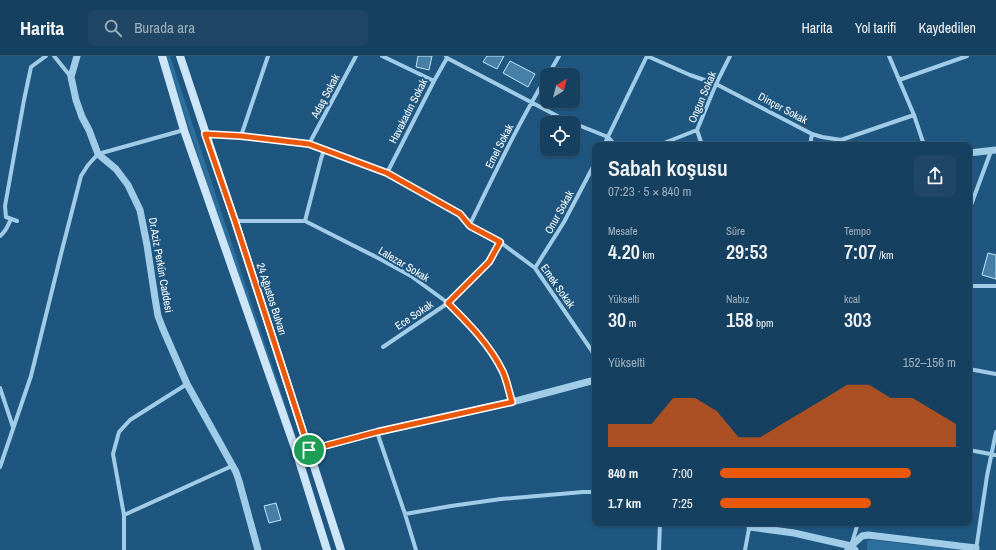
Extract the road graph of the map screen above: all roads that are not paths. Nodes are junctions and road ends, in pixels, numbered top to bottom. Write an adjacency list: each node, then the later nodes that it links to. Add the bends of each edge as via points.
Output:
1 (46, 56): 45 (street, via 31,67 5,206 6,217)
2 (54, 56): 16 (street)
3 (162, 56): 25 (main road)
4 (180, 56): 27 (main road, 24 Ağustos Bulvarı)
5 (268, 56): 29 (street)
6 (356, 56): 37 (street, Adaş Sokak)
7 (382, 56): 18 (street)
8 (559, 56): 15 (street, Emel Sokak)
9 (647, 56): 19 (street, Dinçer Sokak); 30 (street)
10 (730, 56): 19 (street, Ongun Sokak)
11 (889, 56): 17 (street)
12 (968, 56): 17 (street)
13 (76, 57): 16 (street, Dr.Aziz Perkün Caddesi)
14 (446, 57): 18 (street, Havakadın Sokak); 21 (street)
15 (552, 68)
16 (71, 77): 41 (street, Dr.Aziz Perkün Caddesi, via 76,100)
17 (899, 80): 22 (street)
18 (434, 81): 43 (street, Havakadın Sokak)
19 (716, 84): 26 (street, Ongun Sokak); 28 (street, Dinçer Sokak)
20 (540, 87): 21 (street, Emel Sokak)
21 (531, 102): 23 (street); 49 (street, Emel Sokak)
22 (914, 115): 28 (street, Dinçer Sokak, via 841,140); 36 (street)
23 (559, 116)
24 (580, 126): 30 (street)
25 (184, 130): 41 (street); 69 (main road)
26 (697, 130): 33 (street); 34 (street, Ongun Sokak)
27 (205, 134): 29 (street, Emek Sokak); 47 (main road, 24 Ağustos Bulvarı)
28 (812, 134): 35 (street)
29 (241, 136): 37 (street, Emek Sokak)
30 (608, 137): 31 (street); 32 (street)
31 (606, 142)
32 (612, 142)
33 (667, 142)
34 (701, 142)
35 (811, 142)
36 (923, 142)
37 (309, 144): 38 (street, Emek Sokak)
38 (324, 150): 43 (street, Emek Sokak); 48 (street)
39 (994, 150): 40 (street); 44 (street)
40 (972, 153)
41 (98, 154): 61 (street, Dr.Aziz Perkün Caddesi, via 116,169 128,185 140,210 158,316); 64 (street, via 81,176 31,376)
42 (592, 169): 52 (street, Onur Sokak, via 564,222)
43 (387, 173): 49 (street, Emek Sokak, via 460,214)
44 (972, 203)
45 (11, 219): 46 (street); 50 (street, via 7,229)
46 (17, 221)
47 (235, 221): 48 (street, Lalezar Sokak); 67 (main road, 24 Ağustos Bulvarı)
48 (304, 221): 55 (street, Lalezar Sokak, via 411,276)
49 (470, 226): 51 (street, Emek Sokak)
50 (0, 236)
51 (500, 242): 52 (street, Emek Sokak); 55 (street, Ece Sokak, via 489,262)
52 (535, 268): 57 (street, Emek Sokak)
53 (972, 286): 54 (street)
54 (996, 286)
55 (448, 303): 56 (street, Ece Sokak); 63 (street, Lalezar Sokak, via 489,348 503,373)
56 (383, 347)
57 (592, 351)
58 (972, 370): 59 (street)
59 (996, 374)
60 (592, 381): 63 (street)
61 (187, 384): 71 (street, Dr.Aziz Perkün Caddesi); 75 (street, via 130,420 118,432 113,454)
62 (0, 388): 64 (street)
63 (512, 402): 65 (street)
64 (14, 427): 72 (street)
65 (377, 432): 67 (street); 74 (street)
66 (996, 432): 70 (street)
67 (309, 450): 69 (street); 85 (main road, 24 Ağustos Bulvarı)
68 (972, 451): 70 (street)
69 (297, 454): 84 (main road)
70 (994, 455): 81 (street)
71 (232, 466): 75 (street); 83 (street, Dr.Aziz Perkün Caddesi, via 239,481)
72 (0, 467)
73 (592, 492): 74 (street, via 501,499)
74 (405, 514): 86 (street)
75 (124, 515): 82 (street)
76 (660, 526): 87 (street)
77 (750, 526): 88 (street)
78 (756, 526): 80 (street, via 794,533)
79 (857, 526): 80 (street)
80 (851, 549): 81 (street, via 862,536 868,535)
81 (976, 549)
82 (124, 550)
83 (258, 550)
84 (327, 550)
85 (341, 550)
86 (416, 550)
87 (658, 550)
88 (746, 550)

